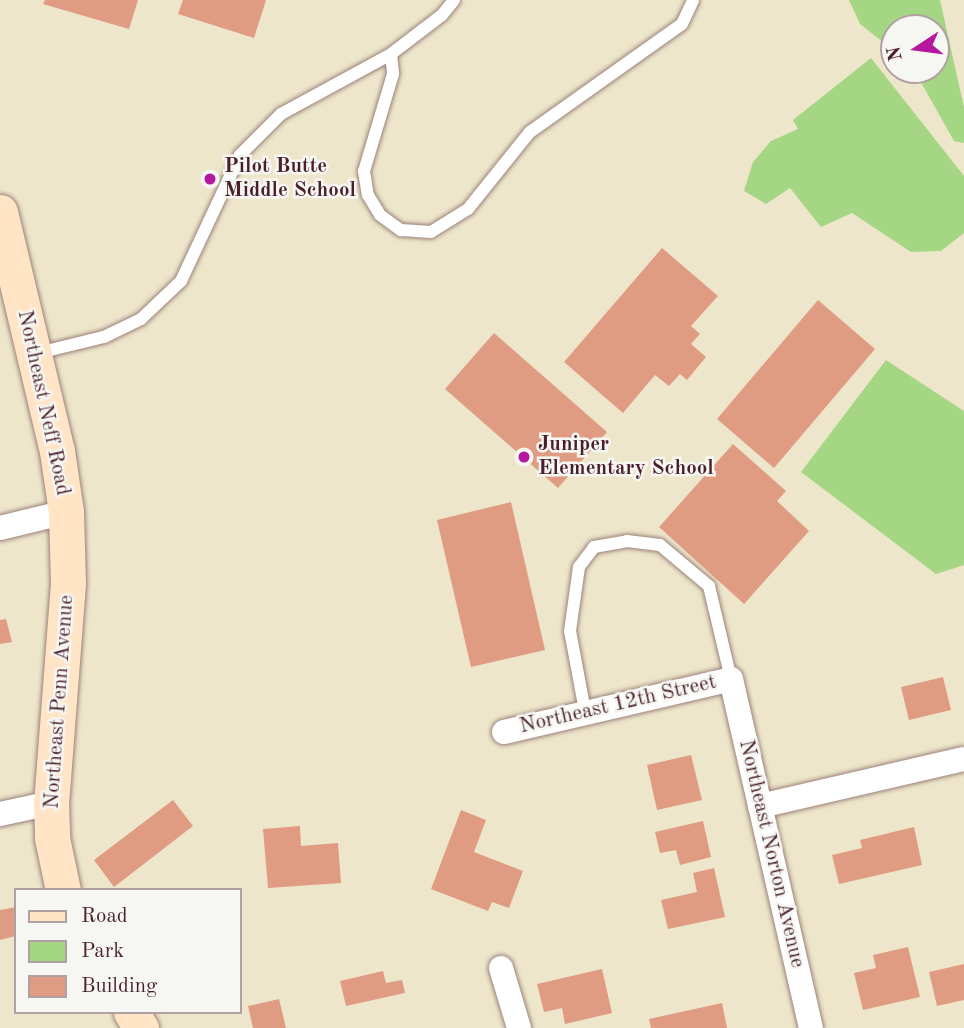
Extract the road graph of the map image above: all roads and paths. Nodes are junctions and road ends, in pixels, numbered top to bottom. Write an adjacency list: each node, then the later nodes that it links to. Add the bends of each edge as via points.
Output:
1 (454, 0): 3 (lane, via 442,15)
2 (693, 0): 3 (lane, via 682,24 530,132 468,209 431,232 401,230 380,215 368,195 364,172 393,74)
3 (391, 54): 6 (lane, via 281,114 240,155 181,281 141,319 104,337)
4 (0, 212): 5 (main road, Northeast Neff Road)
5 (5, 257): 6 (main road, Northeast Neff Road)
6 (34, 354): 7 (main road, Northeast Neff Road)
7 (66, 512): 8 (street); 13 (main road, Northeast Penn Avenue, via 68,583)
8 (0, 528)
9 (731, 679): 10 (street, Northeast 12th Street); 10 (lane, via 709,586 660,545 627,541 594,547 579,567 570,631); 14 (street, Northeast Norton Avenue)
10 (585, 712): 11 (street, Northeast 12th Street)
11 (504, 732)
12 (964, 759): 14 (street)
13 (51, 803): 15 (street); 16 (main road, Northeast Penn Avenue, via 51,838)
14 (760, 806): 19 (street, Northeast Norton Avenue)
15 (0, 814)
16 (63, 888)
17 (501, 968): 18 (street)
18 (519, 1028)
19 (811, 1028)

